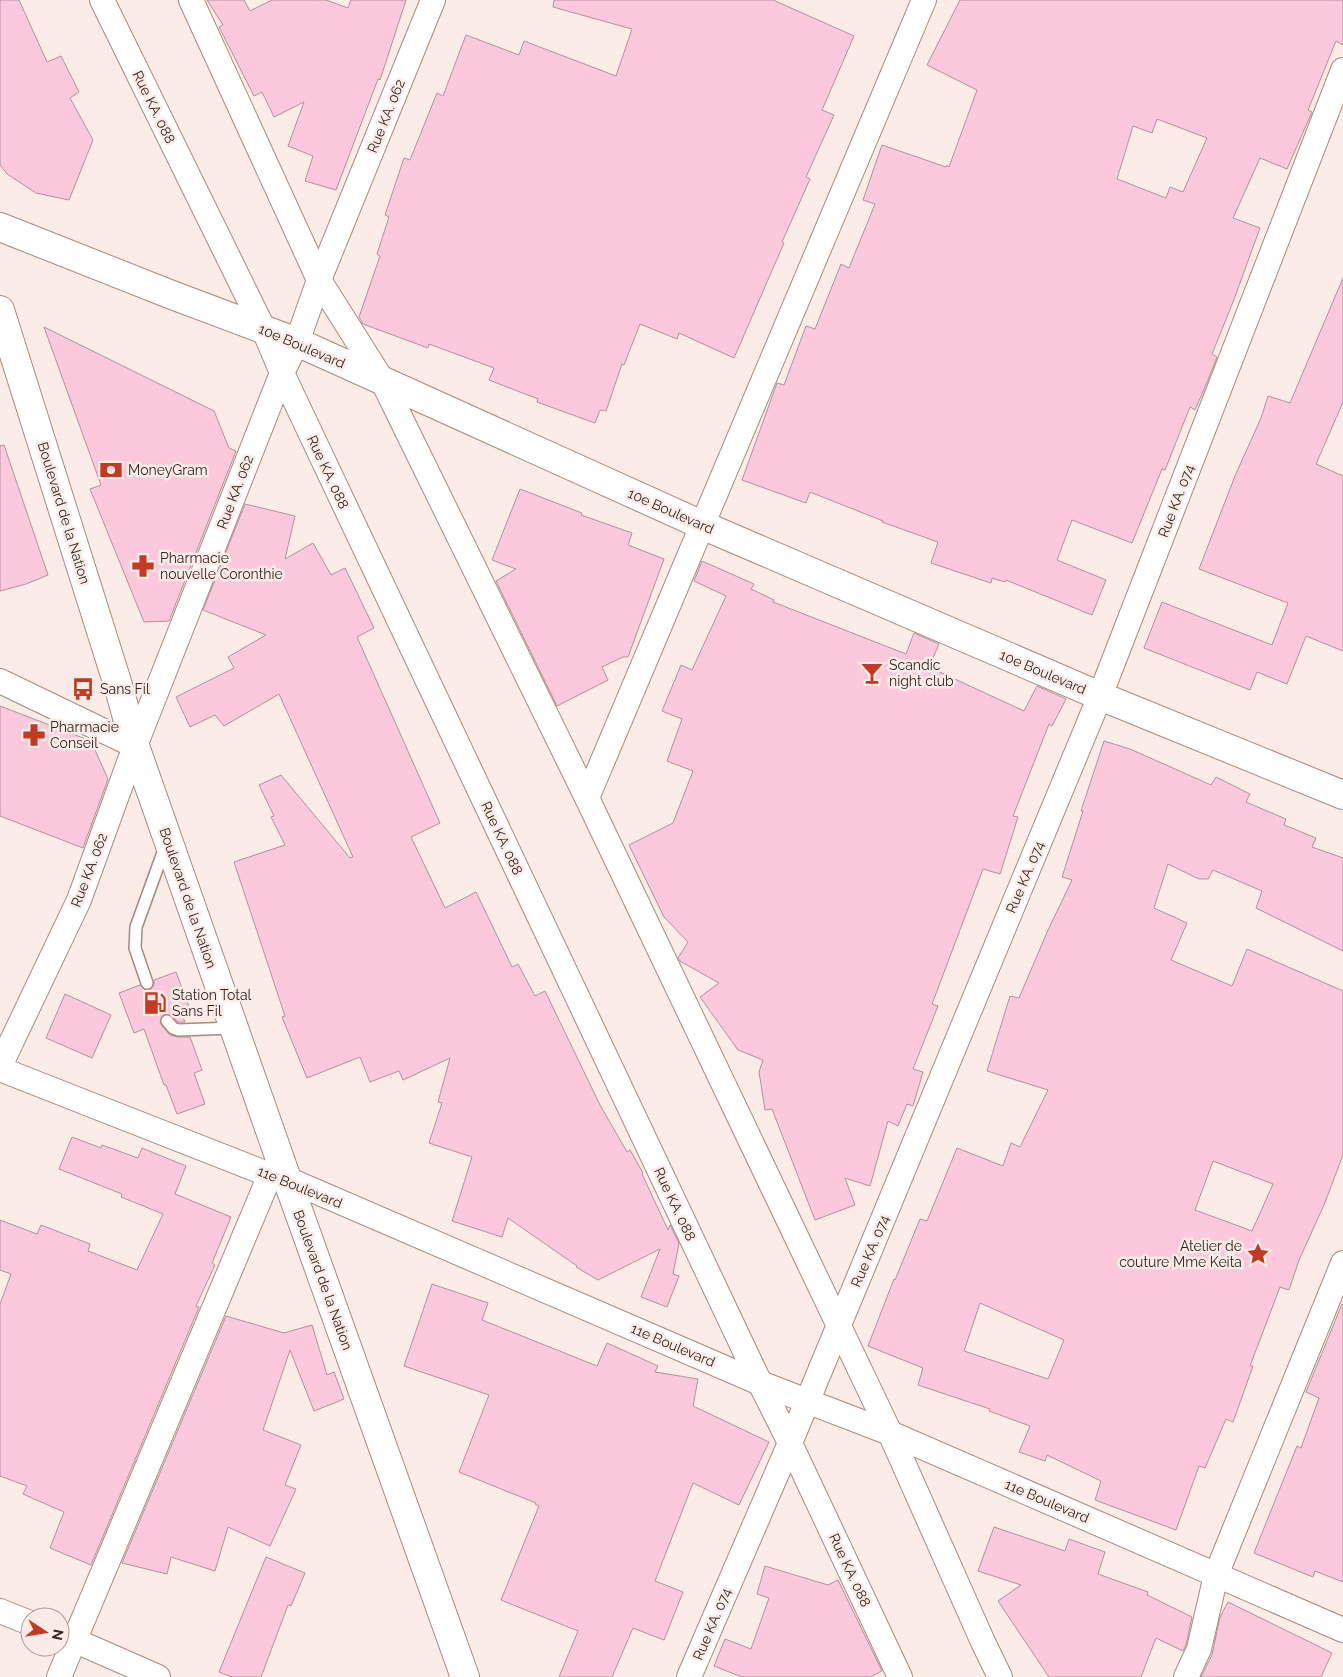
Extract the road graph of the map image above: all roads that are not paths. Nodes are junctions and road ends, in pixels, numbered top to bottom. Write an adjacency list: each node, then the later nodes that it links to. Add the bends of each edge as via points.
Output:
1 (102, 0): 9 (street, Rue KA. 088)
2 (191, 0): 7 (street)
3 (433, 0): 7 (street, Rue KA. 062)
4 (924, 0): 13 (street)
5 (1343, 70): 15 (street, Rue KA. 074)
6 (0, 227): 9 (main road, 10e Boulevard)
7 (319, 280): 10 (street, Rue KA. 062); 12 (street)
8 (0, 310): 16 (main road, Boulevard de la Nation)
9 (264, 330): 10 (main road, 10e Boulevard); 11 (street, Rue KA. 088)
10 (297, 342): 11 (street, Rue KA. 062); 12 (main road, 10e Boulevard)
11 (282, 373): 16 (street, Rue KA. 062); 27 (street, Rue KA. 088)
12 (382, 380): 13 (main road, 10e Boulevard); 18 (street)
13 (702, 525): 15 (main road, 10e Boulevard); 18 (street)
14 (0, 681): 16 (street)
15 (1100, 696): 17 (main road, 10e Boulevard); 26 (street, Rue KA. 074)
16 (135, 746): 19 (main road, Boulevard de la Nation); 23 (street, Rue KA. 062, via 79,900)
17 (1343, 795)
18 (587, 798): 26 (street)
19 (168, 840): 20 (lane, via 136,927 135,948); 22 (main road, Boulevard de la Nation)
20 (147, 983)
21 (167, 1021): 22 (lane, via 178,1030)
22 (234, 1028): 24 (main road, Boulevard de la Nation)
23 (0, 1067): 24 (street, 11e Boulevard)
24 (278, 1177): 27 (street, 11e Boulevard); 34 (street); 40 (main road, Boulevard de la Nation)
25 (1343, 1263): 31 (street)
26 (838, 1327): 28 (street, Rue KA. 074); 29 (street)
27 (760, 1383): 28 (street, 11e Boulevard); 30 (street, Rue KA. 088)
28 (807, 1401): 29 (street, 11e Boulevard); 30 (street, Rue KA. 074)
29 (890, 1433): 31 (street, 11e Boulevard); 43 (street)
30 (790, 1443): 41 (street, Rue KA. 074); 42 (street, Rue KA. 088)
31 (1216, 1575): 35 (street, 11e Boulevard); 44 (street, via 1199,1649)
32 (0, 1611): 33 (street)
33 (20, 1619)
34 (70, 1630)
35 (1343, 1630)
36 (70, 1638): 39 (street)
37 (63, 1657): 38 (street)
38 (59, 1677)
39 (158, 1677)
40 (465, 1677)
41 (689, 1677)
42 (900, 1677)
43 (1000, 1677)
44 (1186, 1677)

